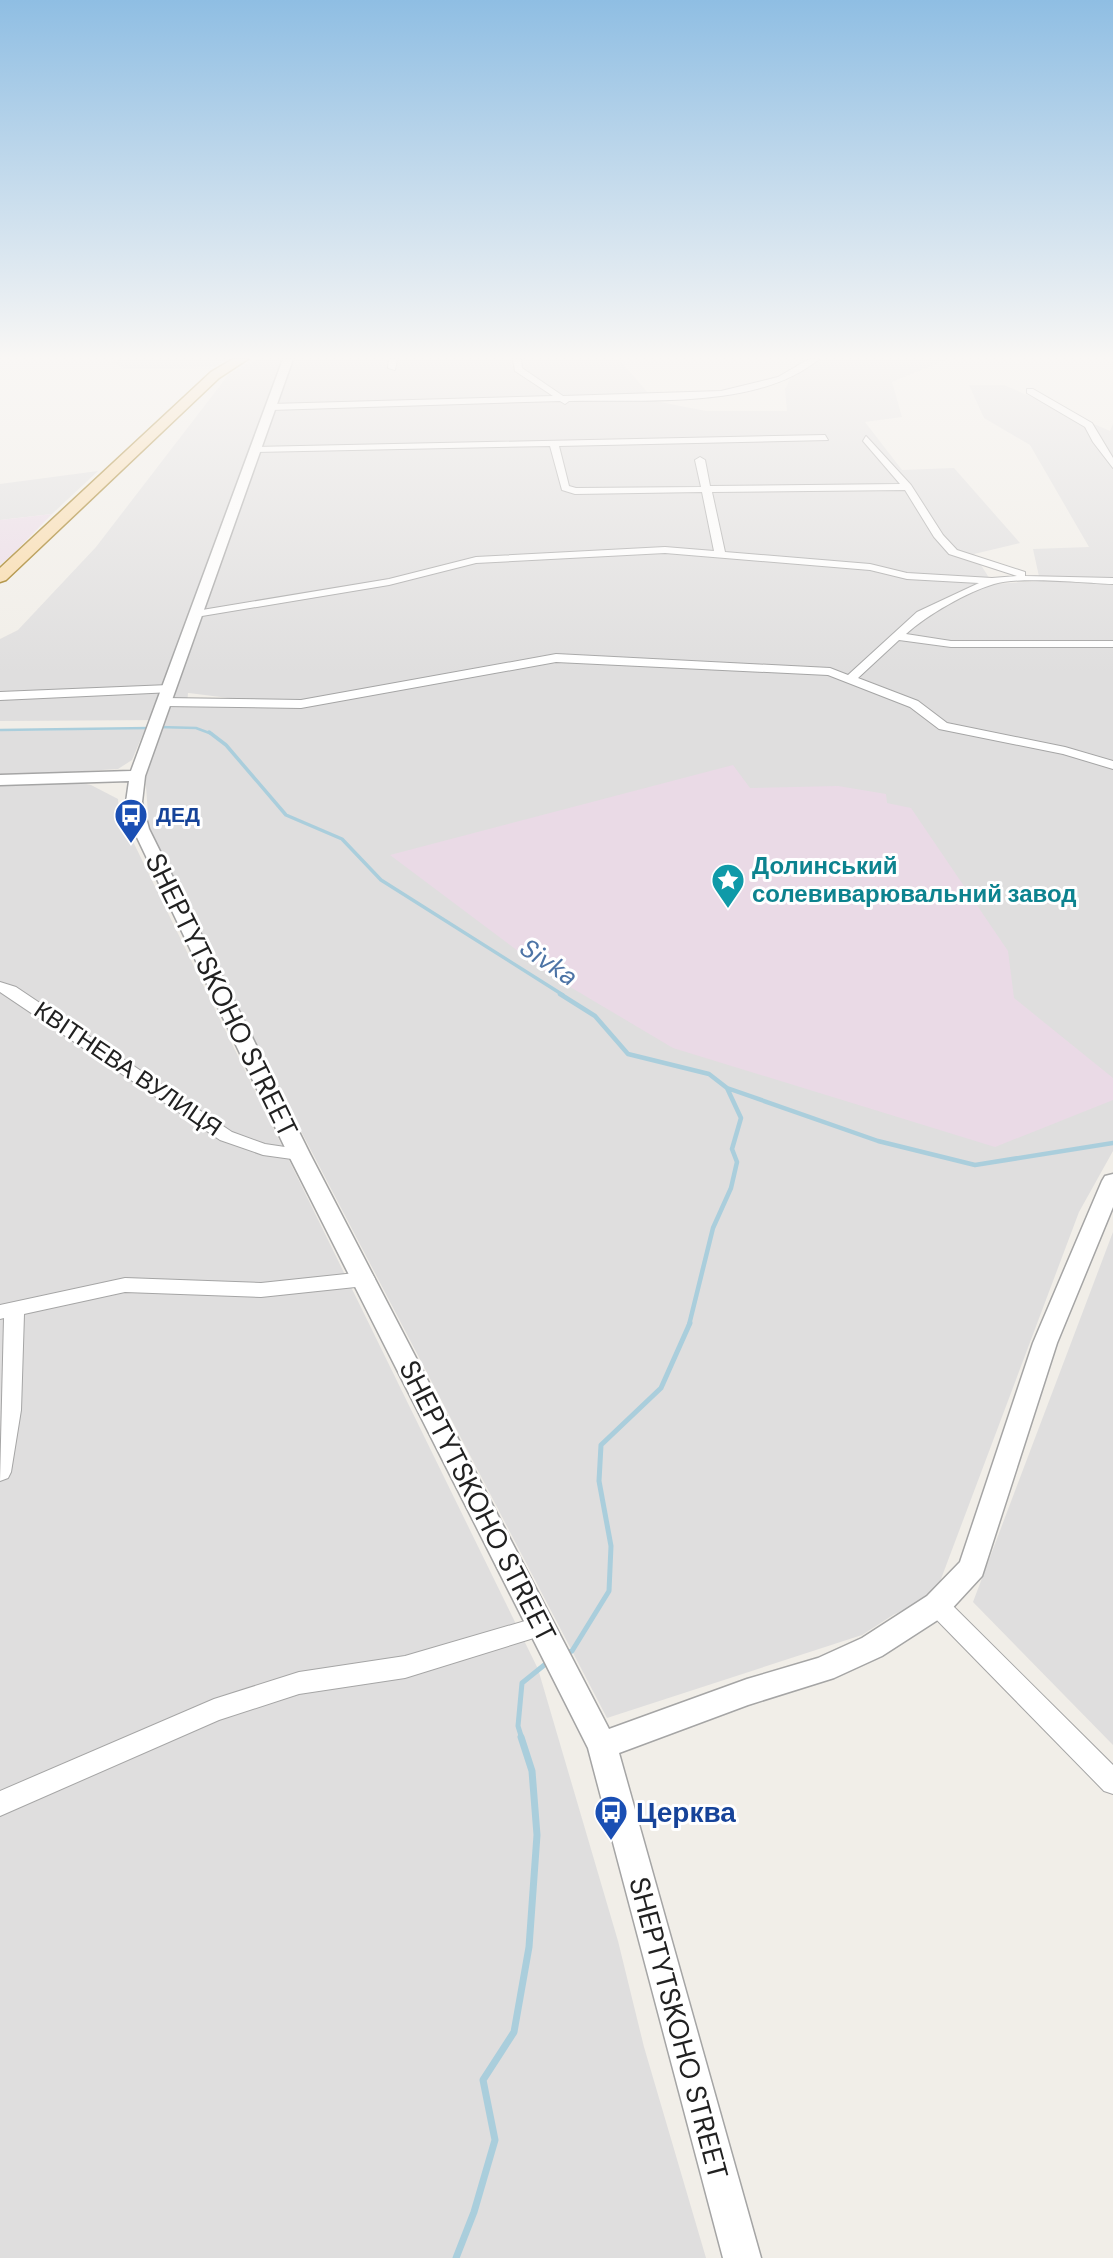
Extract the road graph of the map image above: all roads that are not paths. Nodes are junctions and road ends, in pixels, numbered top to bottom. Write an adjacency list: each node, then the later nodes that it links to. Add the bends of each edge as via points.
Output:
1 (119, 464): 9 (main road)
2 (250, 464): 13 (street, SHEPTYTSKOHO STREET)
3 (559, 464): 7 (street, via 565,488 575,491)
4 (701, 464): 7 (street)
5 (889, 464): 6 (street)
6 (908, 486): 7 (street); 10 (street, via 939,537 953,551)
7 (706, 488): 8 (street)
8 (720, 553): 11 (street, via 870,567 907,576); 13 (street, via 665,550 476,560 389,582)
9 (0, 577)
10 (1038, 578): 11 (street); 12 (street)
11 (992, 581): 14 (street, via 921,614)
12 (1113, 581)
13 (196, 614): 17 (street, SHEPTYTSKOHO STREET)
14 (896, 636): 15 (street, via 951,644); 16 (street)
15 (1113, 644)
16 (851, 678): 19 (street, via 830,673 556,658 301,704); 20 (street, via 914,704 943,726)
17 (169, 689): 18 (street); 19 (street, SHEPTYTSKOHO STREET)
18 (0, 696)
19 (161, 709): 21 (street, SHEPTYTSKOHO STREET)
20 (1113, 765)
21 (137, 776): 22 (street); 24 (street, SHEPTYTSKOHO STREET, via 134,802 141,829)
22 (0, 780)
23 (3, 991): 24 (street, КВІТНЕВА ВУЛИЦЯ, via 226,1136 263,1149)
24 (299, 1154): 26 (street, SHEPTYTSKOHO STREET)
25 (1113, 1181): 29 (street, via 1045,1343 972,1568)
26 (365, 1279): 27 (street, via 261,1290 125,1284); 30 (street, SHEPTYTSKOHO STREET)
27 (7, 1311): 28 (street, via 11,1410)
28 (0, 1472)
29 (937, 1605): 31 (street, via 872,1647 824,1669 747,1692); 32 (street)
30 (542, 1626): 31 (street, SHEPTYTSKOHO STREET); 33 (street, via 405,1667 299,1683 214,1710)
31 (602, 1746): 34 (street, SHEPTYTSKOHO STREET)
32 (1113, 1782)
33 (0, 1804)
34 (742, 2258)

